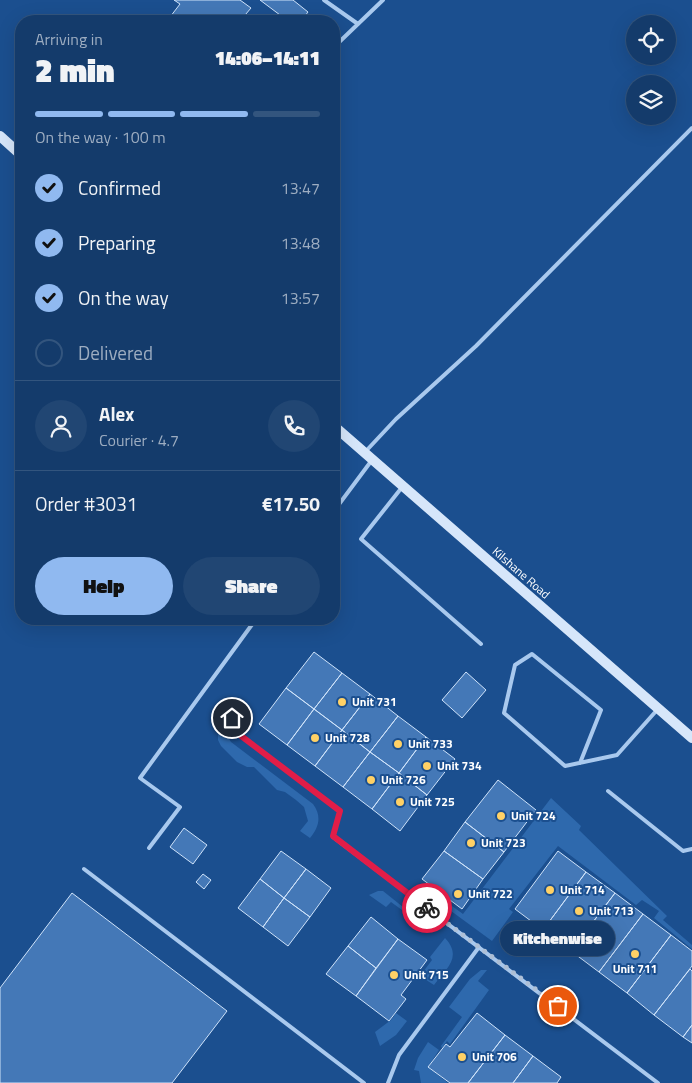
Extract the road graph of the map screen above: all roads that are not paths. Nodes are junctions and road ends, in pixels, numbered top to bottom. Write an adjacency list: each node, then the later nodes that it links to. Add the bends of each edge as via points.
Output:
1 (324, 0): 3 (lane)
2 (383, 0): 3 (lane)
3 (358, 24): 4 (lane)
4 (340, 42)
5 (692, 128): 9 (lane, via 476,346 396,419)
6 (0, 136): 7 (street)
7 (15, 149)
8 (340, 431): 9 (street, Kilshane Road)
9 (368, 456): 10 (street, Kilshane Road); 11 (lane)
10 (403, 486): 13 (lane, via 361,539); 14 (street, Kilshane Road)
11 (340, 501)
12 (252, 625): 19 (lane, via 140,778 180,807)
13 (481, 644)
14 (658, 708): 16 (street, Kilshane Road); 17 (lane, via 617,755)
15 (232, 718): 22 (lane, via 232,729 340,811 333,836)
16 (692, 738)
17 (580, 763): 17 (lane, via 565,766 504,713 516,666 532,654 601,710)
18 (608, 791): 20 (lane, via 682,851)
19 (149, 848)
20 (692, 849)
21 (84, 869): 23 (lane)
22 (479, 947): 24 (lane, via 399,1055); 25 (lane)
23 (364, 1083)
24 (388, 1083)
25 (658, 1083)

